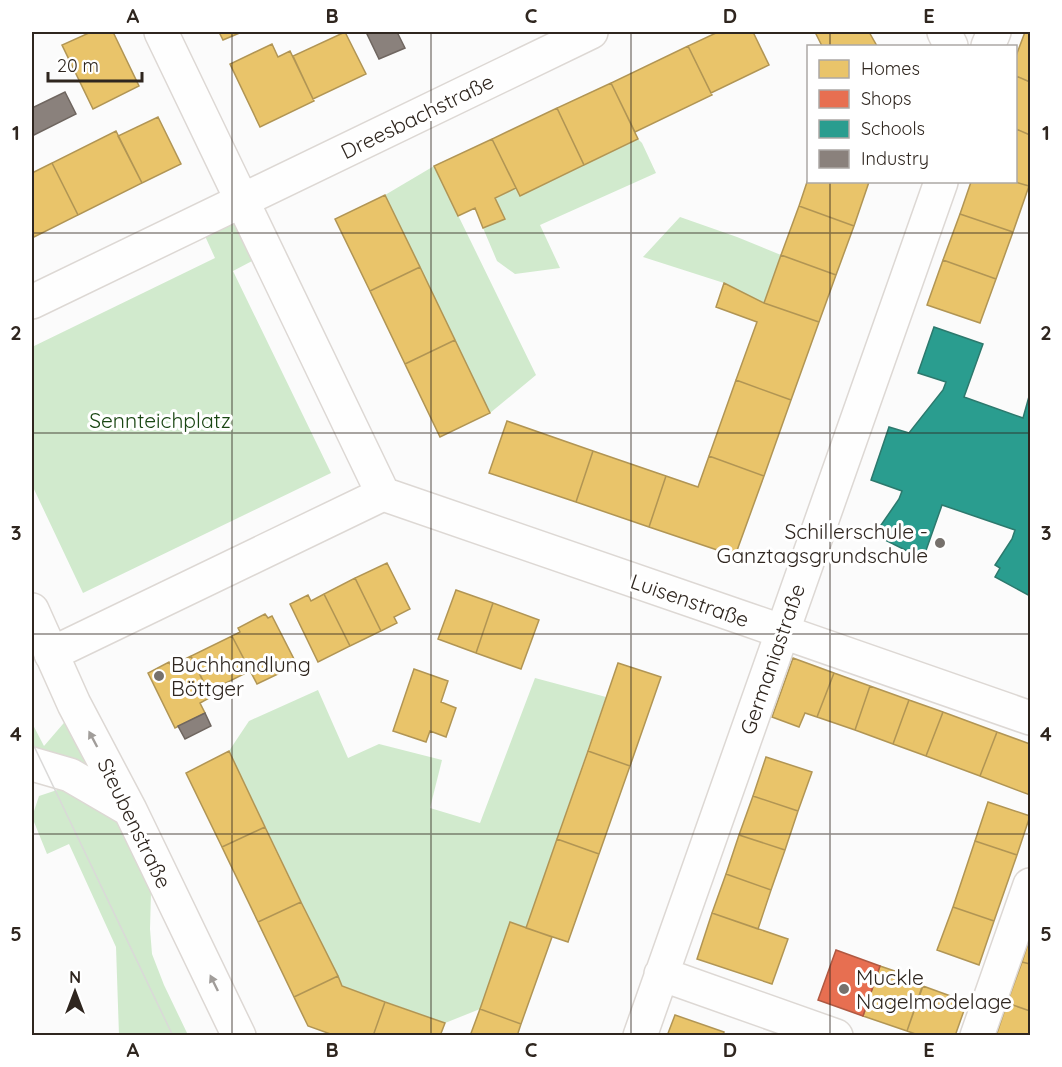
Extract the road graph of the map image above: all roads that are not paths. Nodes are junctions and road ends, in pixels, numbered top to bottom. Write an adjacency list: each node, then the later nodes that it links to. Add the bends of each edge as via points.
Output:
1 (161, 32): 5 (street)
2 (591, 32): 3 (street, Dreesbachstraße)
3 (556, 39): 5 (street, Dreesbachstraße)
4 (941, 183): 9 (street, Germaniastraße)
5 (242, 201): 6 (street); 7 (street)
6 (32, 302)
7 (383, 494): 9 (street, Luisenstraße); 10 (street)
8 (32, 610): 10 (street, Steubenstraße)
9 (782, 632): 11 (street, Luisenstraße); 15 (street, Germaniastraße)
10 (41, 659): 13 (street, Steubenstraße, one-way to 10, via 74,704)
11 (1030, 718)
12 (32, 764): 13 (street, via 70,775)
13 (130, 810): 16 (street, Steubenstraße, one-way to 13)
14 (1030, 885): 19 (street)
15 (662, 974): 17 (street, Germaniastraße); 18 (street)
16 (239, 1035)
17 (640, 1035)
18 (836, 1035)
19 (977, 1035)

